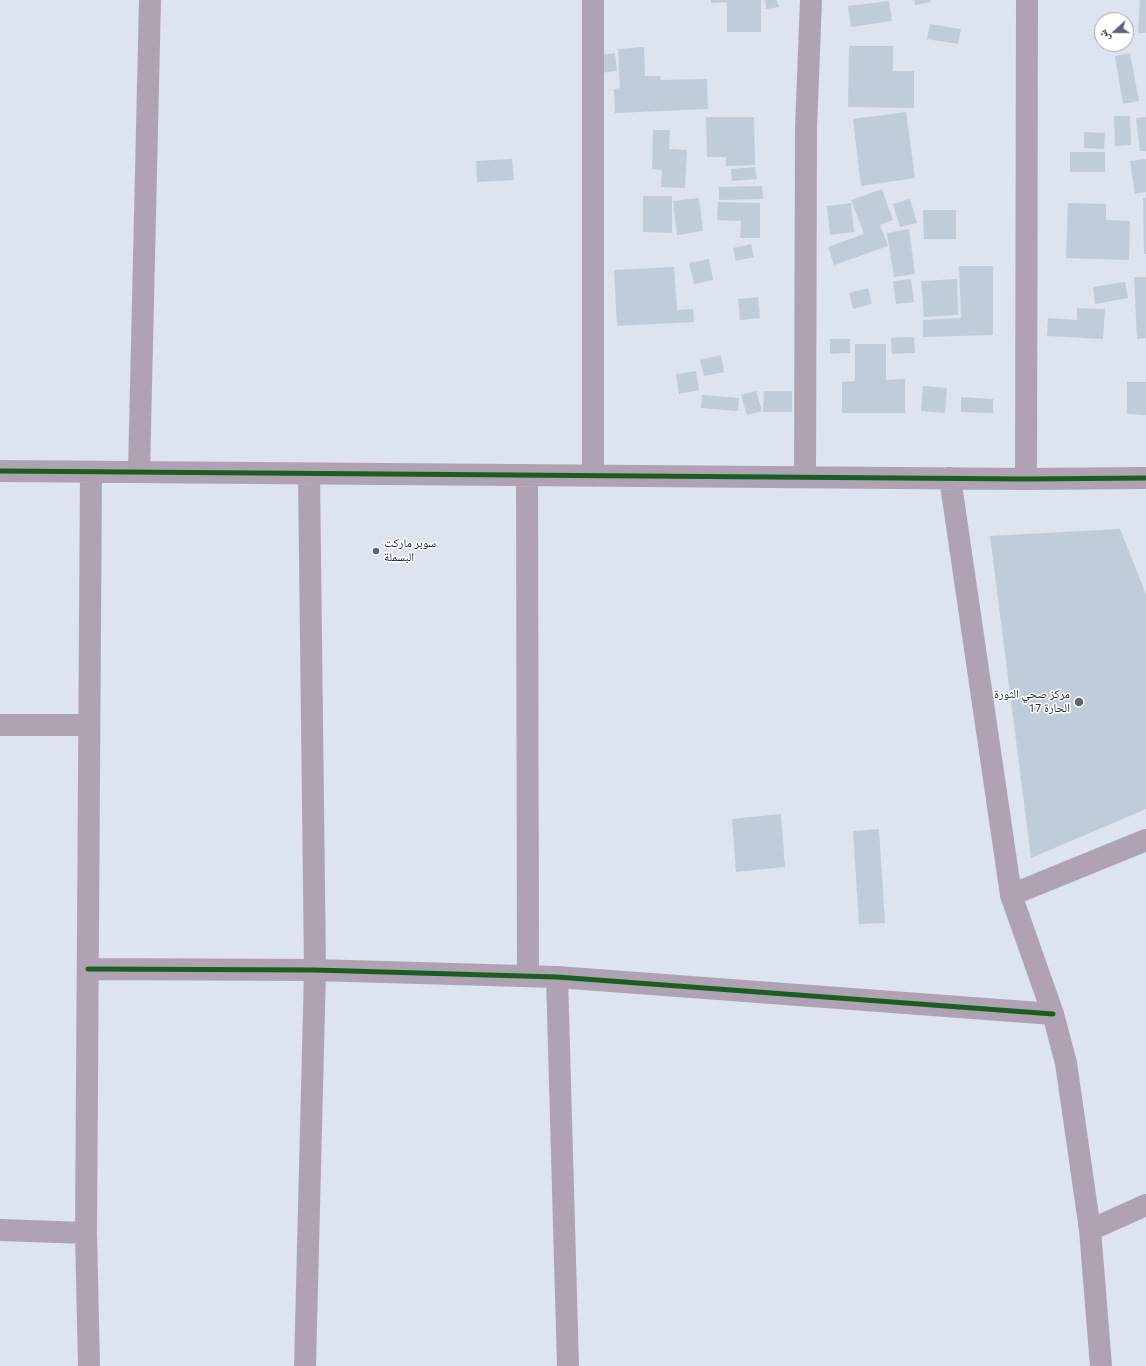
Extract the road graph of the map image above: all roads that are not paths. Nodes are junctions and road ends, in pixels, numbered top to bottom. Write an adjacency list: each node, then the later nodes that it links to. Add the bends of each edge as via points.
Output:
1 (150, 0): 7 (street)
2 (592, 0): 10 (street)
3 (811, 0): 11 (street, via 806,128)
4 (1027, 0): 14 (street)
5 (0, 471): 6 (street)
6 (91, 472): 7 (street); 16 (street)
7 (139, 472): 8 (street)
8 (309, 474): 9 (street); 20 (street)
9 (527, 475): 10 (street); 21 (street)
10 (593, 476): 11 (street)
11 (805, 477): 12 (street)
12 (950, 478): 14 (street); 18 (street)
13 (1146, 478): 14 (street)
14 (1026, 479)
15 (0, 725): 16 (street)
16 (89, 725): 19 (street)
17 (1146, 840): 18 (street)
18 (1012, 895): 23 (street)
19 (88, 969): 20 (street); 27 (street)
20 (315, 970): 21 (street); 29 (street)
21 (528, 976): 22 (street)
22 (557, 977): 23 (street); 30 (street)
23 (1053, 1014): 26 (street, via 1066,1063)
24 (1146, 1205): 26 (street)
25 (0, 1230): 27 (street)
26 (1090, 1230): 31 (street)
27 (86, 1233): 28 (street)
28 (89, 1366)
29 (305, 1366)
30 (568, 1366)
31 (1101, 1366)

